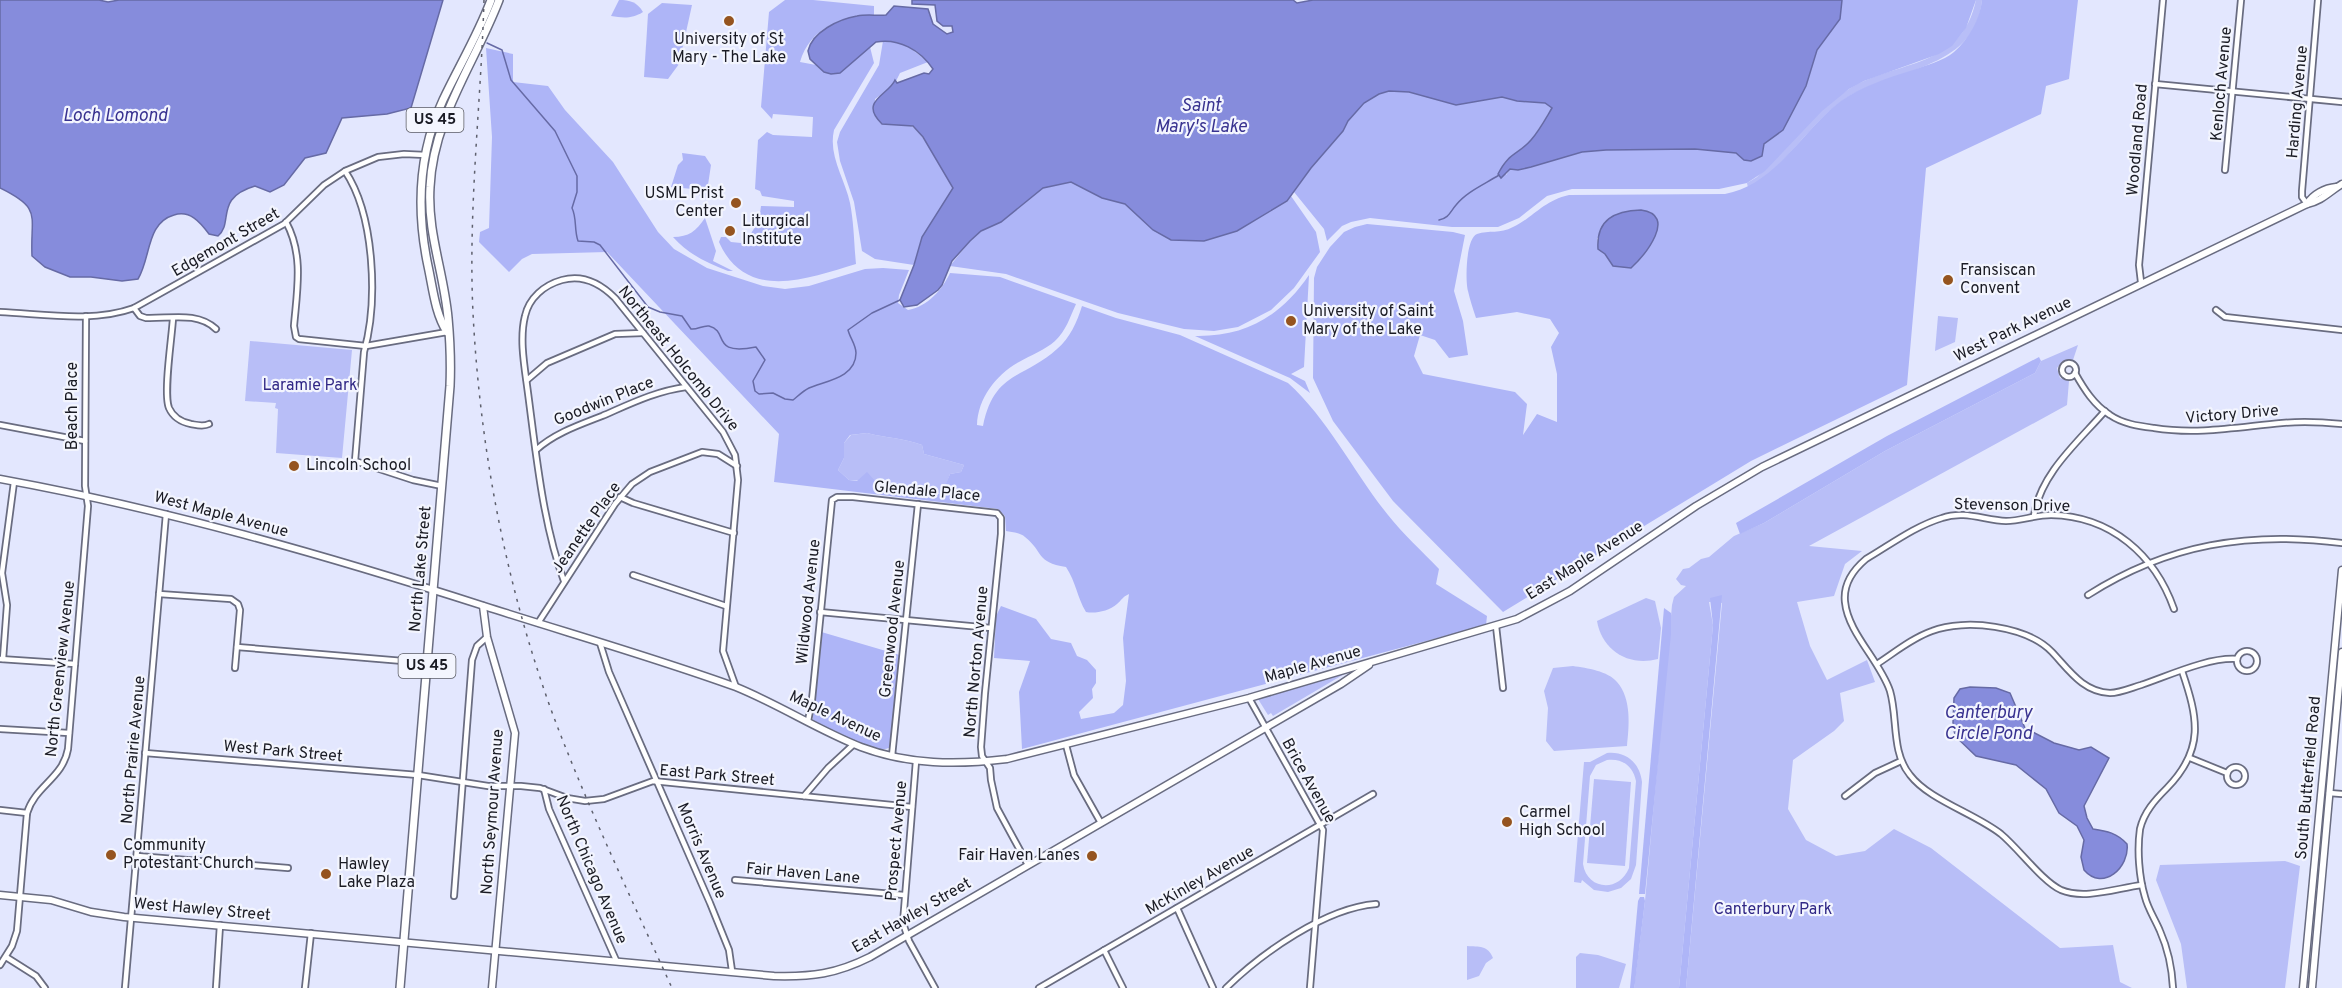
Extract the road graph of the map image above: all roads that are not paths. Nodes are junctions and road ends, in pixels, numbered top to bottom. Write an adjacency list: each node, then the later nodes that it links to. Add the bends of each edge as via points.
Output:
1 (491, 0): 10 (main road, North Lake Street / US 45, via 439,110)
2 (498, 0): 11 (main road, North Lake Street / US 45, via 453,96)
3 (2163, 0): 6 (street, Woodland Road)
4 (2241, 0): 7 (street, Kenloch Avenue)
5 (2318, 0): 8 (street, Harding Avenue)
6 (2155, 84): 7 (street); 17 (street, Woodland Road, via 2139,265)
7 (2233, 91): 8 (street); 12 (street, Kenloch Avenue)
8 (2309, 99): 9 (street); 15 (street, Harding Avenue, via 2302,191)
9 (2342, 102)
10 (424, 155): 11 (street, Edgemont Street); 13 (street, Edgemont Street, via 378,158); 25 (main road, North Lake Street / US 45, via 419,194 423,241 440,320)
11 (434, 156): 25 (main road, North Lake Street / US 45, via 430,223 448,318)
12 (2225, 170)
13 (345, 171): 16 (street, Edgemont Street, via 324,185); 27 (street, via 363,213 370,246)
14 (2339, 186): 15 (main road, West Park Avenue)
15 (2307, 204): 17 (main road, West Park Avenue)
16 (286, 222): 18 (street, Edgemont Street); 27 (street, via 298,262 296,336)
17 (2141, 282): 40 (main road, West Park Avenue)
18 (134, 308): 21 (street, Edgemont Street); 22 (street, via 146,318)
19 (2217, 310): 24 (street, via 2225,317)
20 (0, 312): 21 (street, Edgemont Street)
21 (86, 316): 35 (street, Beach Place)
22 (173, 318): 23 (street, via 190,317); 32 (street, via 169,407 182,421)
23 (216, 329)
24 (2342, 330)
25 (447, 332): 27 (street); 41 (main road, North Lake Street / US 45, via 451,368)
26 (643, 333): 29 (street, via 615,334 548,363); 29 (street, Northeast Holcomb Drive, via 615,298 596,282 568,279 544,288 525,315); 30 (street, Northeast Holcomb Drive)
27 (366, 346): 41 (street, via 355,461)
28 (2076, 373): 31 (street, Victory Drive, via 2089,395)
29 (527, 380): 36 (street)
30 (686, 387): 36 (street, Goodwin Place, via 668,389 627,405 552,437); 37 (street, Northeast Holcomb Drive, via 728,439)
31 (2105, 411): 33 (street, Victory Drive, via 2133,425 2185,432 2297,422); 47 (street, via 2053,471 2038,498)
32 (209, 424)
33 (2342, 424)
34 (0, 425): 35 (street)
35 (85, 441): 42 (street, Beach Place)
36 (536, 450): 54 (street)
37 (737, 466): 43 (street, Jeanette Place, via 718,454 695,453 641,477); 49 (street, Northeast Holcomb Drive)
38 (0, 479): 39 (main road, West Maple Avenue)
39 (14, 482): 42 (main road, West Maple Avenue); 70 (street, via 3,549 7,605)
40 (1732, 484): 64 (main road, East Maple Avenue, via 1570,591)
41 (442, 486): 55 (main road, North Lake Street / US 45)
42 (87, 496): 46 (main road, West Maple Avenue); 74 (street, North Greenview Avenue)
43 (620, 497): 49 (street); 54 (street, Jeanette Place)
44 (845, 497): 45 (street, Glendale Place); 61 (street, Wildwood Avenue, via 835,497 831,503)
45 (918, 504): 48 (street, Glendale Place, via 994,511); 62 (street, Greenwood Avenue)
46 (166, 514): 55 (main road, West Maple Avenue); 56 (street, North Prairie Avenue)
47 (2034, 516): 51 (street, Stevenson Drive, via 2063,516 2091,522 2120,536); 75 (street, Stevenson Drive, via 2008,521 1967,515 1945,517 1856,567 1846,587 1846,613)
48 (1001, 521): 65 (street, North Norton Avenue)
49 (734, 533): 59 (street, Northeast Holcomb Drive)
50 (2342, 543): 51 (street, via 2250,539 2196,548)
51 (2150, 562): 57 (street); 60 (street, Stevenson Drive)
52 (2342, 570): 146 (main road, South Butterfield Road)
53 (633, 575): 59 (street)
54 (564, 581): 63 (street, Jeanette Place)
55 (433, 589): 58 (main road, Maple Avenue); 73 (main road, North Lake Street / US 45)
56 (159, 594): 68 (street, via 235,601 240,610); 88 (street, North Prairie Avenue)
57 (2088, 595)
58 (483, 606): 63 (main road, Maple Avenue); 66 (main road, North Seymour Avenue)
59 (726, 606): 78 (street, Northeast Holcomb Drive, via 723,651)
60 (2174, 609)
61 (820, 612): 62 (street); 81 (street, Wildwood Avenue)
62 (907, 620): 65 (street); 89 (street, Greenwood Avenue)
63 (538, 623): 67 (main road, Maple Avenue)
64 (1496, 626): 72 (main road, East Maple Avenue); 79 (street)
65 (991, 628): 93 (street, North Norton Avenue, via 982,736 982,756)
66 (486, 637): 96 (street, via 471,660); 98 (main road, North Seymour Avenue, via 516,733)
67 (600, 643): 78 (main road, Maple Avenue); 97 (street, Morris Avenue)
68 (237, 647): 73 (street); 76 (street)
69 (2342, 652): 82 (main road, South Butterfield Road)
70 (2, 659): 74 (street)
71 (2237, 659): 71 (street, via 2239,668 2245,671 2256,665 2250,652); 77 (street)
72 (1375, 661): 80 (main road, Maple Avenue); 83 (main road, East Hawley Street)
73 (427, 663): 95 (main road, North Lake Street / US 45)
74 (75, 664): 85 (street, North Greenview Avenue)
75 (1876, 664): 77 (street, via 1930,632 1963,625 2010,629 2036,638 2081,683 2100,692 2121,691); 92 (street, Stevenson Drive, via 1890,692)
76 (235, 668)
77 (2182, 671): 90 (street, via 2196,718)
78 (736, 687): 81 (main road, Maple Avenue)
79 (1503, 688)
80 (1249, 698): 83 (street, Brice Avenue); 87 (main road, Maple Avenue)
81 (808, 721): 86 (main road, Maple Avenue)
82 (2339, 721): 100 (main road, South Butterfield Road)
83 (1265, 728): 108 (main road, East Hawley Street); 109 (street, Brice Avenue)
84 (0, 729): 85 (street)
85 (69, 733): 107 (street, North Greenview Avenue, via 62,767 34,795)
86 (854, 744): 89 (main road, Maple Avenue); 103 (street)
87 (1066, 745): 93 (main road, Maple Avenue); 108 (street, via 1074,775)
88 (145, 753): 95 (street, West Park Street); 110 (street, North Prairie Avenue)
89 (892, 756): 91 (main road, Maple Avenue)
90 (2190, 758): 94 (street); 114 (street, via 2142,821)
91 (916, 761): 93 (main road, Maple Avenue); 105 (street, Prospect Avenue)
92 (1901, 761): 104 (street, via 1875,773); 114 (street, via 1921,786 2002,835 2061,890 2082,894)
93 (987, 762): 111 (street, North Norton Avenue, via 997,808)
94 (2227, 773): 94 (street, via 2228,782 2233,785 2239,786 2245,779 2241,768 2231,768)
95 (418, 775): 96 (street, East Park Street); 126 (main road, North Lake Street / US 45)
96 (462, 781): 98 (street, East Park Street); 118 (street)
97 (658, 782): 99 (street, East Park Street, via 647,782 604,800 567,798); 103 (street, East Park Street); 132 (street, Morris Avenue, via 729,950)
98 (510, 786): 99 (street, East Park Street); 127 (main road, North Seymour Avenue)
99 (544, 789): 130 (street, North Chicago Avenue, via 549,809)
100 (2329, 793): 102 (street); 147 (main road, South Butterfield Road)
101 (1373, 794): 109 (street, McKinley Avenue)
102 (2342, 794)
103 (804, 796): 105 (street, East Park Street)
104 (1845, 796)
105 (912, 807): 116 (street, Prospect Avenue)
106 (0, 810): 107 (street)
107 (27, 813): 117 (street, North Greenview Avenue)
108 (1101, 823): 111 (main road, East Hawley Street)
109 (1321, 825): 120 (street, McKinley Avenue); 122 (street, Brice Avenue, via 1324,836)
110 (137, 856): 112 (street); 121 (street, North Prairie Avenue)
111 (1028, 865): 125 (main road, East Hawley Street)
112 (288, 868)
113 (735, 880): 116 (street, Fair Haven Lane)
114 (2142, 885): 145 (street, via 2170,961)
115 (0, 895): 117 (main road, West Hawley Street)
116 (904, 895): 125 (street, Prospect Avenue)
117 (20, 896): 121 (main road, West Hawley Street); 129 (street, North Greenview Avenue, via 17,931)
118 (454, 896)
119 (1376, 904): 122 (street, via 1360,905)
120 (1177, 908): 128 (street, McKinley Avenue); 142 (street)
121 (131, 918): 123 (main road, West Hawley Street); 134 (street, North Prairie Avenue)
122 (1316, 924): 143 (street, via 1284,942); 144 (street, Brice Avenue)
123 (220, 925): 124 (main road, West Hawley Street); 135 (street)
124 (310, 933): 126 (main road, West Hawley Street); 136 (street)
125 (906, 935): 132 (main road, East Hawley Street, via 853,966 823,975); 139 (street, Prospect Avenue)
126 (404, 941): 127 (main road, East Hawley Street); 137 (main road, North Lake Street / US 45)
127 (496, 949): 130 (main road, East Hawley Street); 138 (main road, North Seymour Avenue)
128 (1104, 950): 140 (street, McKinley Avenue); 141 (street)
129 (6, 957): 131 (street, North Greenview Avenue); 133 (street, via 36,976)
130 (616, 960): 132 (main road, East Hawley Street)
131 (0, 965)
132 (732, 971)
133 (45, 988)
134 (125, 988)
135 (216, 988)
136 (305, 988)
137 (400, 988)
138 (492, 988)
139 (935, 988)
140 (1039, 988)
141 (1123, 988)
142 (1213, 988)
143 (1226, 988)
144 (1310, 988)
145 (2173, 988)
146 (2303, 988)
147 (2312, 988)

